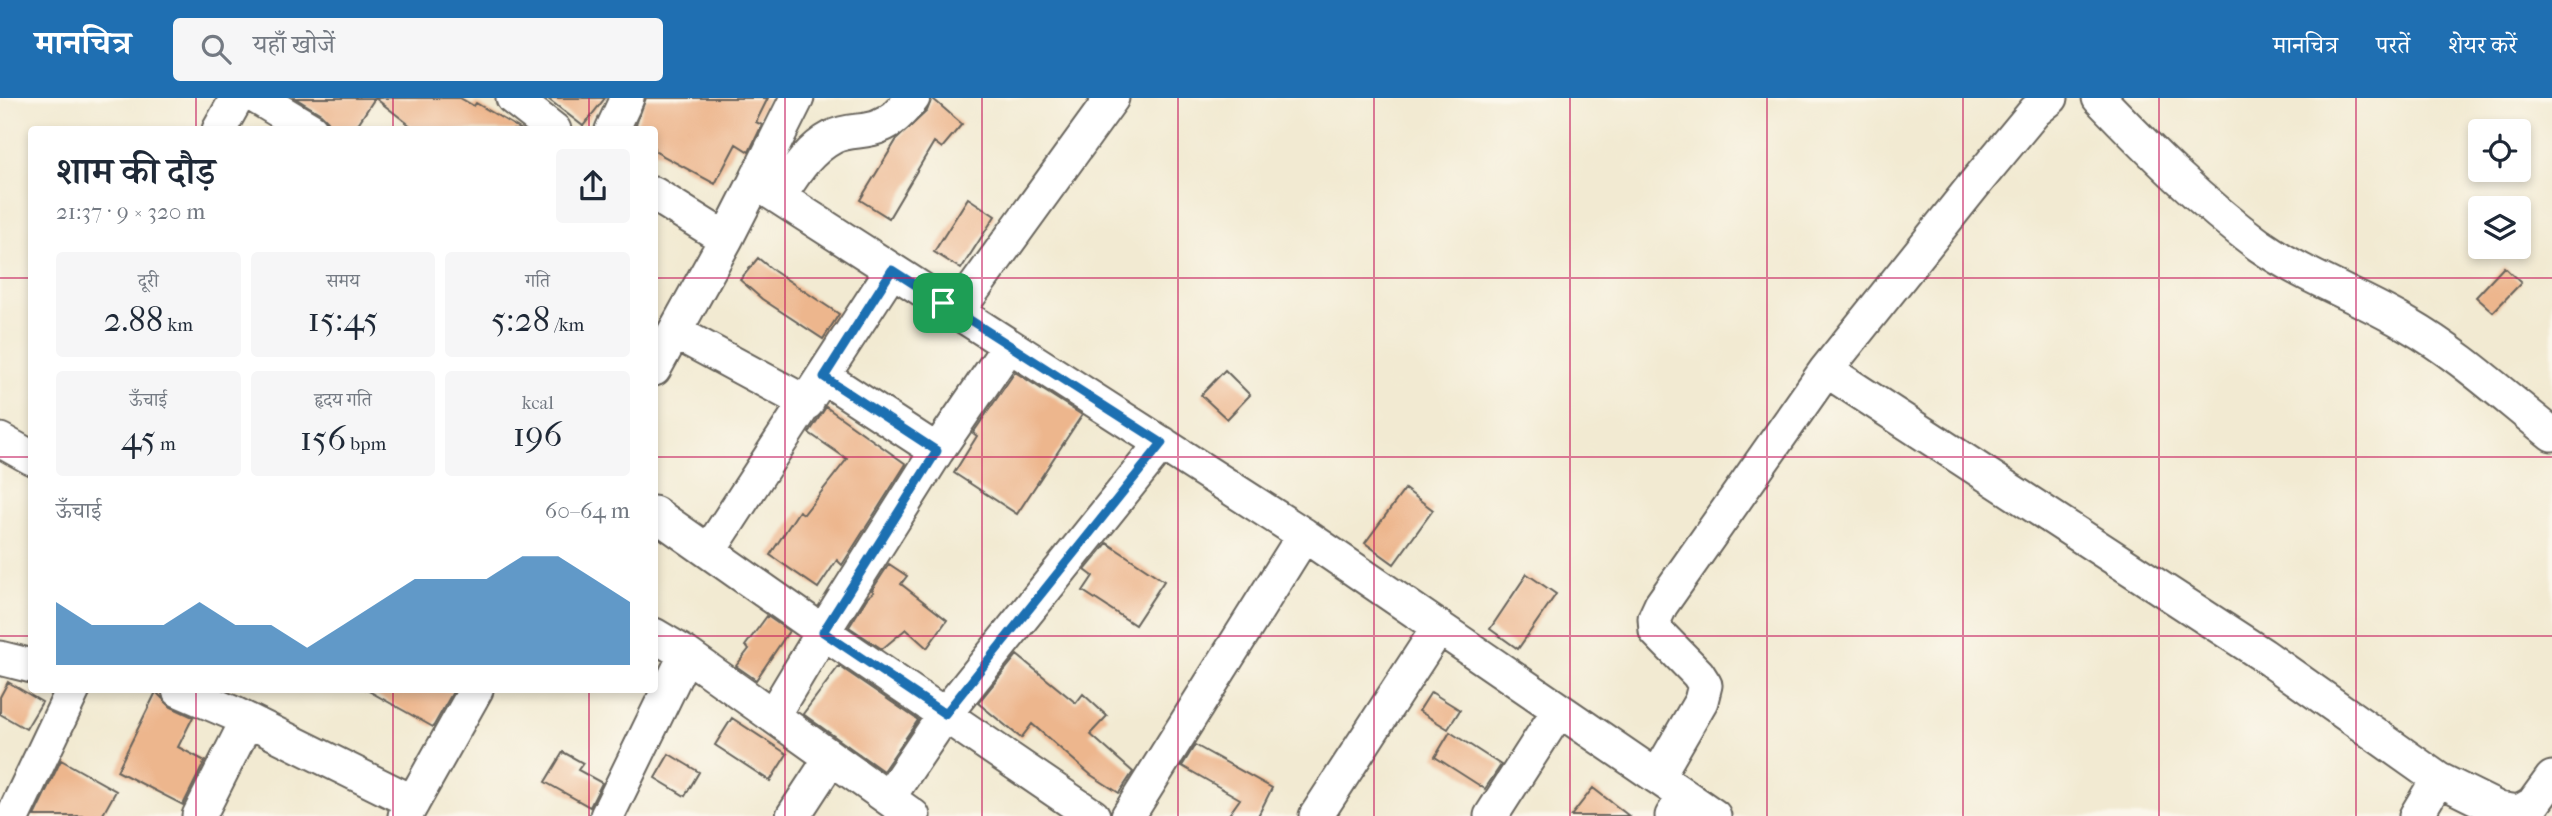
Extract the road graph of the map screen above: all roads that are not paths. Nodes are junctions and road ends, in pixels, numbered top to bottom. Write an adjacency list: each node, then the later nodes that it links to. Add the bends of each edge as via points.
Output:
1 (237, 98): 9 (street)
2 (258, 98): 10 (street)
3 (627, 98): 11 (street)
4 (797, 98): 12 (street)
5 (913, 98): 12 (street, via 879,127 835,135 817,146)
6 (1112, 98): 16 (street)
7 (2051, 98): 20 (street, via 2035,111)
8 (2099, 98): 22 (street, via 2148,149 2259,244 2307,275 2425,335)
9 (221, 126)
10 (304, 126)
11 (614, 126)
12 (767, 189): 14 (street); 15 (street)
13 (658, 196): 14 (street)
14 (726, 239): 17 (street)
15 (892, 270): 16 (street); 21 (street)
16 (957, 312): 18 (street)
17 (675, 332): 19 (street); 21 (street)
18 (1009, 346): 24 (street); 25 (street)
19 (658, 362)
20 (1826, 370): 44 (street, via 1655,618 1656,631 1705,685 1701,701); 46 (street, via 2263,654)
21 (815, 390): 25 (street); 29 (street)
22 (2552, 433)
23 (0, 440): 26 (street)
24 (1162, 443): 28 (street); 41 (street)
25 (937, 451): 31 (street)
26 (28, 456)
27 (658, 516): 29 (street)
28 (1304, 535): 30 (street); 55 (street)
29 (709, 551): 31 (street)
30 (1439, 627): 40 (street); 56 (street)
31 (823, 632): 41 (street); 42 (street)
32 (658, 637): 33 (street)
33 (686, 654): 42 (street); 52 (street)
34 (0, 658): 35 (street)
35 (28, 665)
36 (72, 693): 50 (street)
37 (190, 693): 39 (street)
38 (474, 693): 49 (street)
39 (243, 708): 49 (street); 51 (street)
40 (1559, 710): 44 (street); 57 (street)
41 (945, 714): 48 (street); 54 (street)
42 (773, 715): 43 (street)
43 (831, 758): 48 (street); 53 (street)
44 (1657, 777): 47 (street)
45 (2552, 778): 46 (street, via 2533,804 2519,812 2499,810)
46 (2438, 779): 59 (street)
47 (1679, 806): 58 (street)
48 (900, 807)
49 (409, 809)
50 (13, 816)
51 (199, 816)
52 (607, 816)
53 (793, 816)
54 (1093, 816)
55 (1128, 816)
56 (1316, 816)
57 (1491, 816)
58 (1714, 816)
59 (2416, 816)

